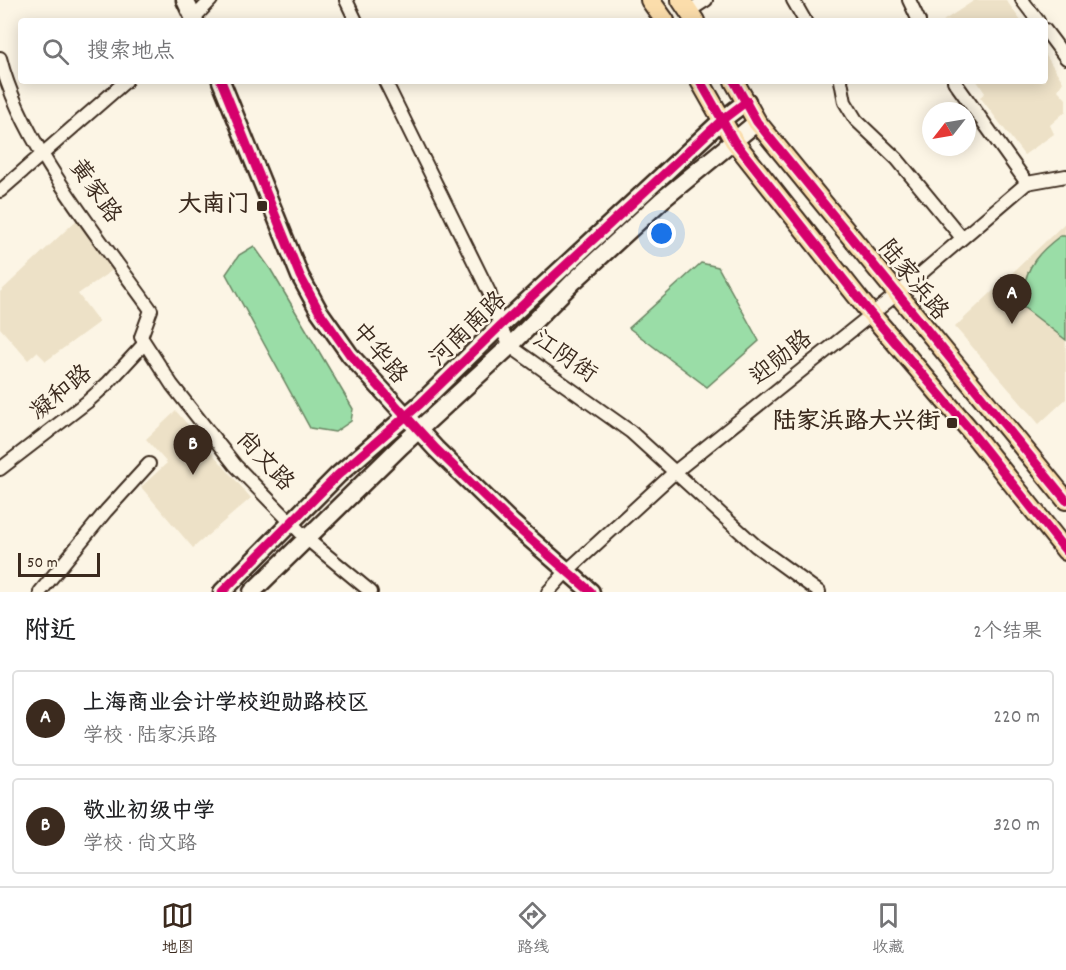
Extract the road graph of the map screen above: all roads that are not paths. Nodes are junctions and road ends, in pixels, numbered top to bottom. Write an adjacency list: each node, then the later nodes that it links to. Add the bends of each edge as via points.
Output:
1 (185, 0): 10 (main road)
2 (211, 0): 11 (street)
3 (346, 0): 12 (street)
4 (650, 0): 13 (main road)
5 (706, 0): 9 (street)
6 (794, 0): 14 (street)
7 (909, 0): 15 (street)
8 (1022, 0): 16 (street)
9 (688, 11)
10 (192, 18)
11 (195, 18)
12 (355, 18)
13 (663, 18)
14 (803, 18)
15 (917, 18)
16 (1036, 18)
17 (1048, 34): 19 (street)
18 (0, 58): 31 (street, 黄家路)
19 (1066, 58)
20 (123, 84): 31 (street)
21 (222, 84): 41 (main road, 中华路, via 319,311 350,355)
22 (387, 84): 38 (street, 江阴街, via 489,292)
23 (702, 84): 28 (main road)
24 (736, 84): 27 (main road, 陆家浜路)
25 (842, 84): 35 (street, via 845,102 856,120 897,159)
26 (956, 84): 33 (street)
27 (747, 101): 28 (main road, 河南南路); 29 (main road, 陆家浜路)
28 (722, 120): 30 (main road); 38 (main road, 河南南路)
29 (757, 122): 30 (main road, 河南南路); 36 (main road, 陆家浜路)
30 (734, 141): 37 (main road); 40 (main road, 河南南路, via 662,200)
31 (42, 154): 34 (street); 39 (street, 黄家路, via 151,310 141,337)
32 (1066, 176): 33 (street)
33 (1028, 183): 35 (street, 迎勋路)
34 (0, 191)
35 (962, 238): 36 (street, 迎勋路)
36 (897, 294): 37 (street, 迎勋路); 46 (main road, 陆家浜路)
37 (871, 314): 45 (street, 迎勋路); 49 (main road)
38 (500, 326): 40 (street, 江阴街); 41 (main road, 河南南路)
39 (144, 344): 44 (street, 凝和路, via 87,402); 47 (street, 尚文路, via 235,465)
40 (510, 346): 42 (main road, 河南南路); 45 (street, 江阴街, via 607,414)
41 (406, 417): 42 (main road, 中华路); 47 (main road, 河南南路, via 339,475)
42 (418, 430): 48 (main road, 河南南路); 50 (main road, 中华路)
43 (149, 464): 51 (street, via 106,511)
44 (0, 469)
45 (676, 471): 50 (street, 迎勋路); 57 (street, 江阴街, via 756,546)
46 (1066, 500)
47 (292, 523): 48 (street, 尚文路); 52 (main road, 河南南路)
48 (307, 539): 53 (main road, 河南南路); 54 (street, 尚文路)
49 (1066, 551)
50 (567, 571): 55 (street, 迎勋路); 56 (main road, 中华路)
51 (46, 590)
52 (222, 592)
53 (252, 592)
54 (371, 592)
55 (548, 592)
56 (591, 592)
57 (819, 592)

